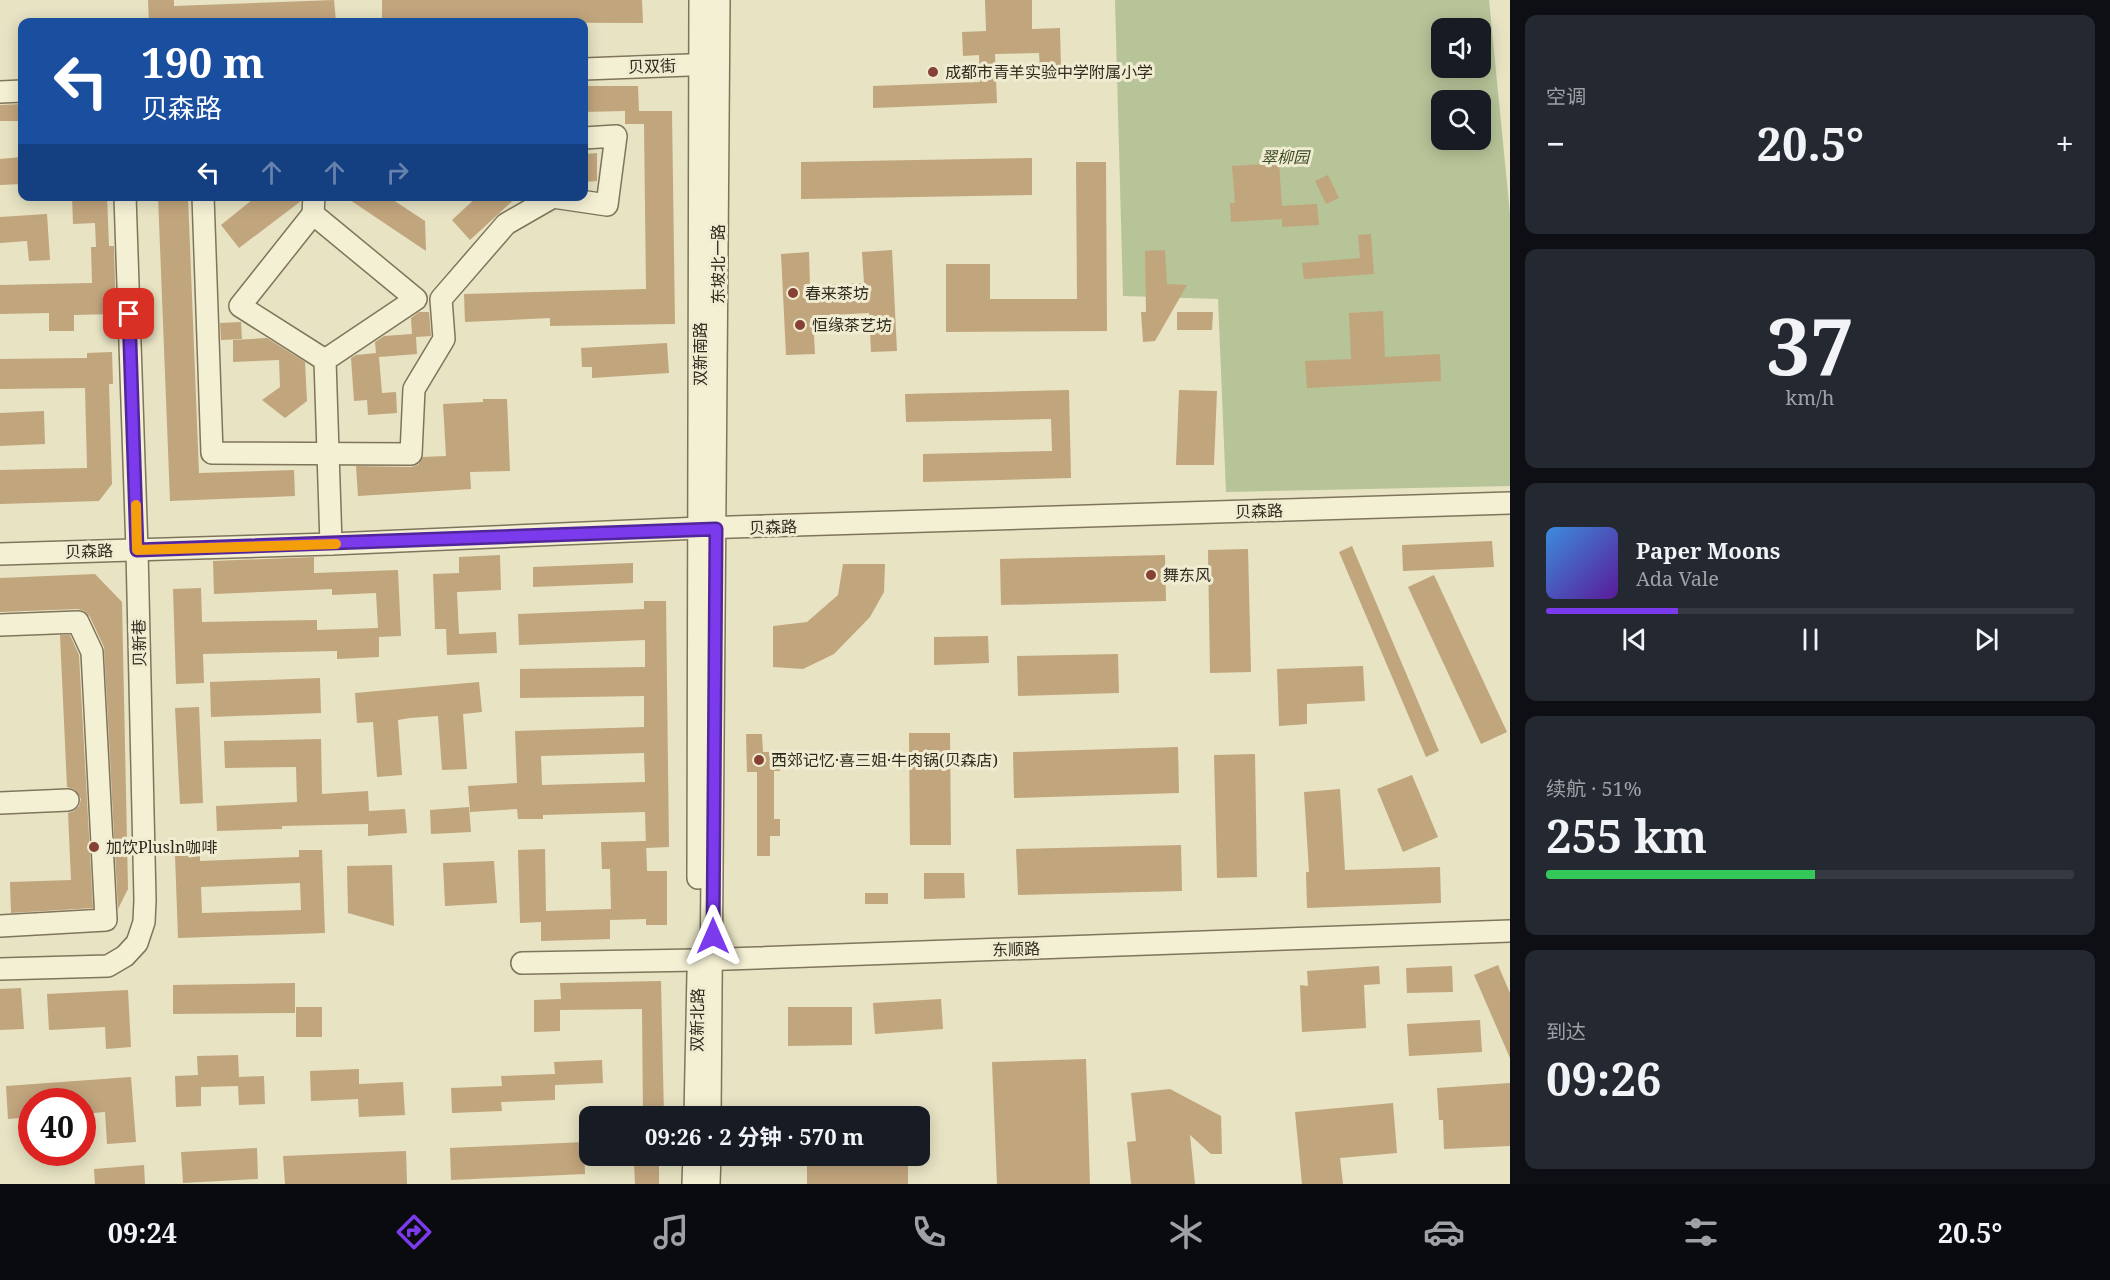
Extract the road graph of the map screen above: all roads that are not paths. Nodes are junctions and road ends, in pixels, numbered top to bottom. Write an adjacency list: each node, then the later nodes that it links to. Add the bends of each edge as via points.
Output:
1 (700, 0): 3 (street, 双新南路)
2 (719, 0): 3 (street)
3 (710, 64): 4 (street, 贝双街); 18 (street, 双新南路)
4 (588, 69)
5 (18, 91): 6 (street)
6 (0, 92)
7 (588, 138): 11 (street, via 615,136 608,205)
8 (125, 201): 20 (street, 贝新巷)
9 (203, 201): 16 (street, via 212,453)
10 (546, 201): 14 (street, via 506,224)
11 (580, 201)
12 (314, 205): 13 (street); 15 (street, via 240,306)
13 (416, 298): 14 (street); 15 (street)
14 (441, 299): 16 (street, via 444,339 414,389 411,454)
15 (325, 360): 16 (street)
16 (328, 453): 19 (street)
17 (1510, 503): 18 (street, 贝森路)
18 (708, 529): 19 (street, 贝森路); 27 (street, 双新北路)
19 (331, 544): 20 (street, 贝森路)
20 (137, 550): 21 (street, 贝森路); 29 (street, 贝新巷, via 144,922 137,943 108,966)
21 (0, 554)
22 (0, 625): 25 (street, via 78,622 92,652 106,920)
23 (68, 800): 24 (street)
24 (0, 803)
25 (0, 926)
26 (1510, 931): 27 (street, 东顺路)
27 (705, 960): 28 (street, 东顺路); 30 (street, 双新北路); 31 (street, 双新北路)
28 (522, 963)
29 (0, 969)
30 (696, 1106)
31 (710, 1106)
32 (694, 1166): 34 (street)
33 (710, 1166): 35 (street)
34 (693, 1184)
35 (710, 1184)

